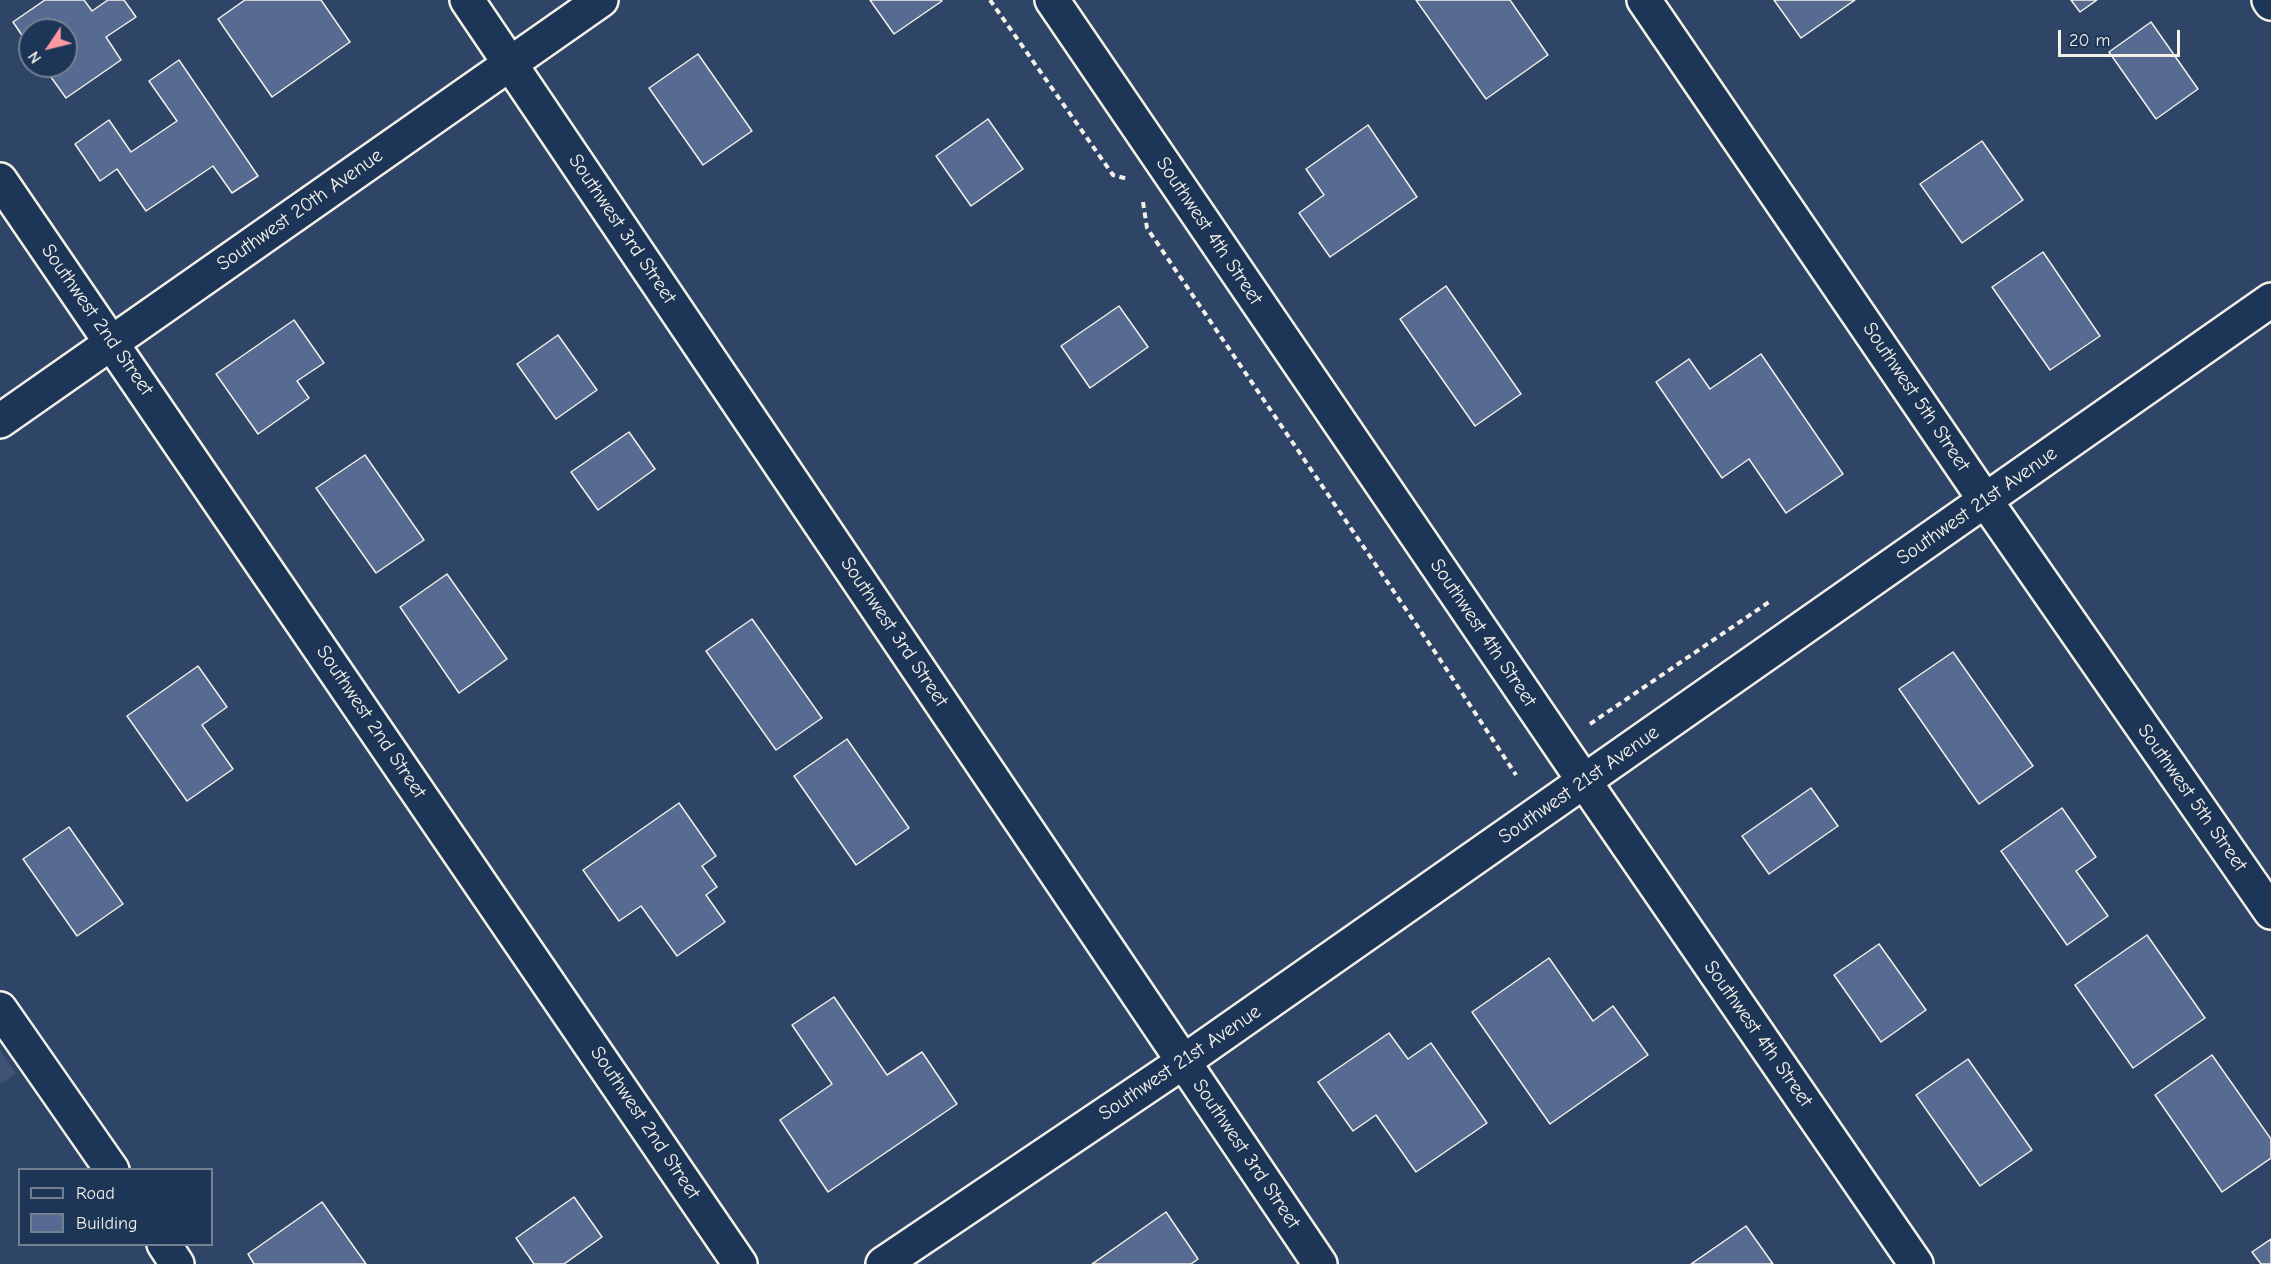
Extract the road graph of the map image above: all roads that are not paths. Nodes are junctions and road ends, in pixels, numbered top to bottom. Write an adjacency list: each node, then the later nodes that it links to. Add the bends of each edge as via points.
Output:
1 (467, 0): 5 (street, Southwest 3rd Street)
2 (601, 0): 5 (street, Southwest 20th Avenue)
3 (1052, 0): 11 (street, Southwest 4th Street)
4 (1644, 0): 10 (street, Southwest 5th Street)
5 (511, 63): 8 (street, Southwest 20th Avenue); 14 (street, Southwest 3rd Street)
6 (0, 180): 8 (street, Southwest 2nd Street)
7 (2271, 300): 10 (street, Southwest 21st Avenue)
8 (112, 342): 9 (street, Southwest 20th Avenue); 18 (street, Southwest 2nd Street)
9 (0, 421)
10 (1985, 500): 11 (street, Southwest 21st Avenue); 12 (street, Southwest 5th Street)
11 (1584, 781): 14 (street, Southwest 21st Avenue); 21 (street, Southwest 4th Street)
12 (2271, 912)
13 (0, 1009): 15 (street)
14 (1183, 1062): 19 (street, Southwest 21st Avenue); 20 (street, Southwest 3rd Street)
15 (110, 1168)
16 (165, 1246): 17 (street)
17 (177, 1264)
18 (740, 1264)
19 (883, 1264)
20 (1320, 1264)
21 (1916, 1264)

